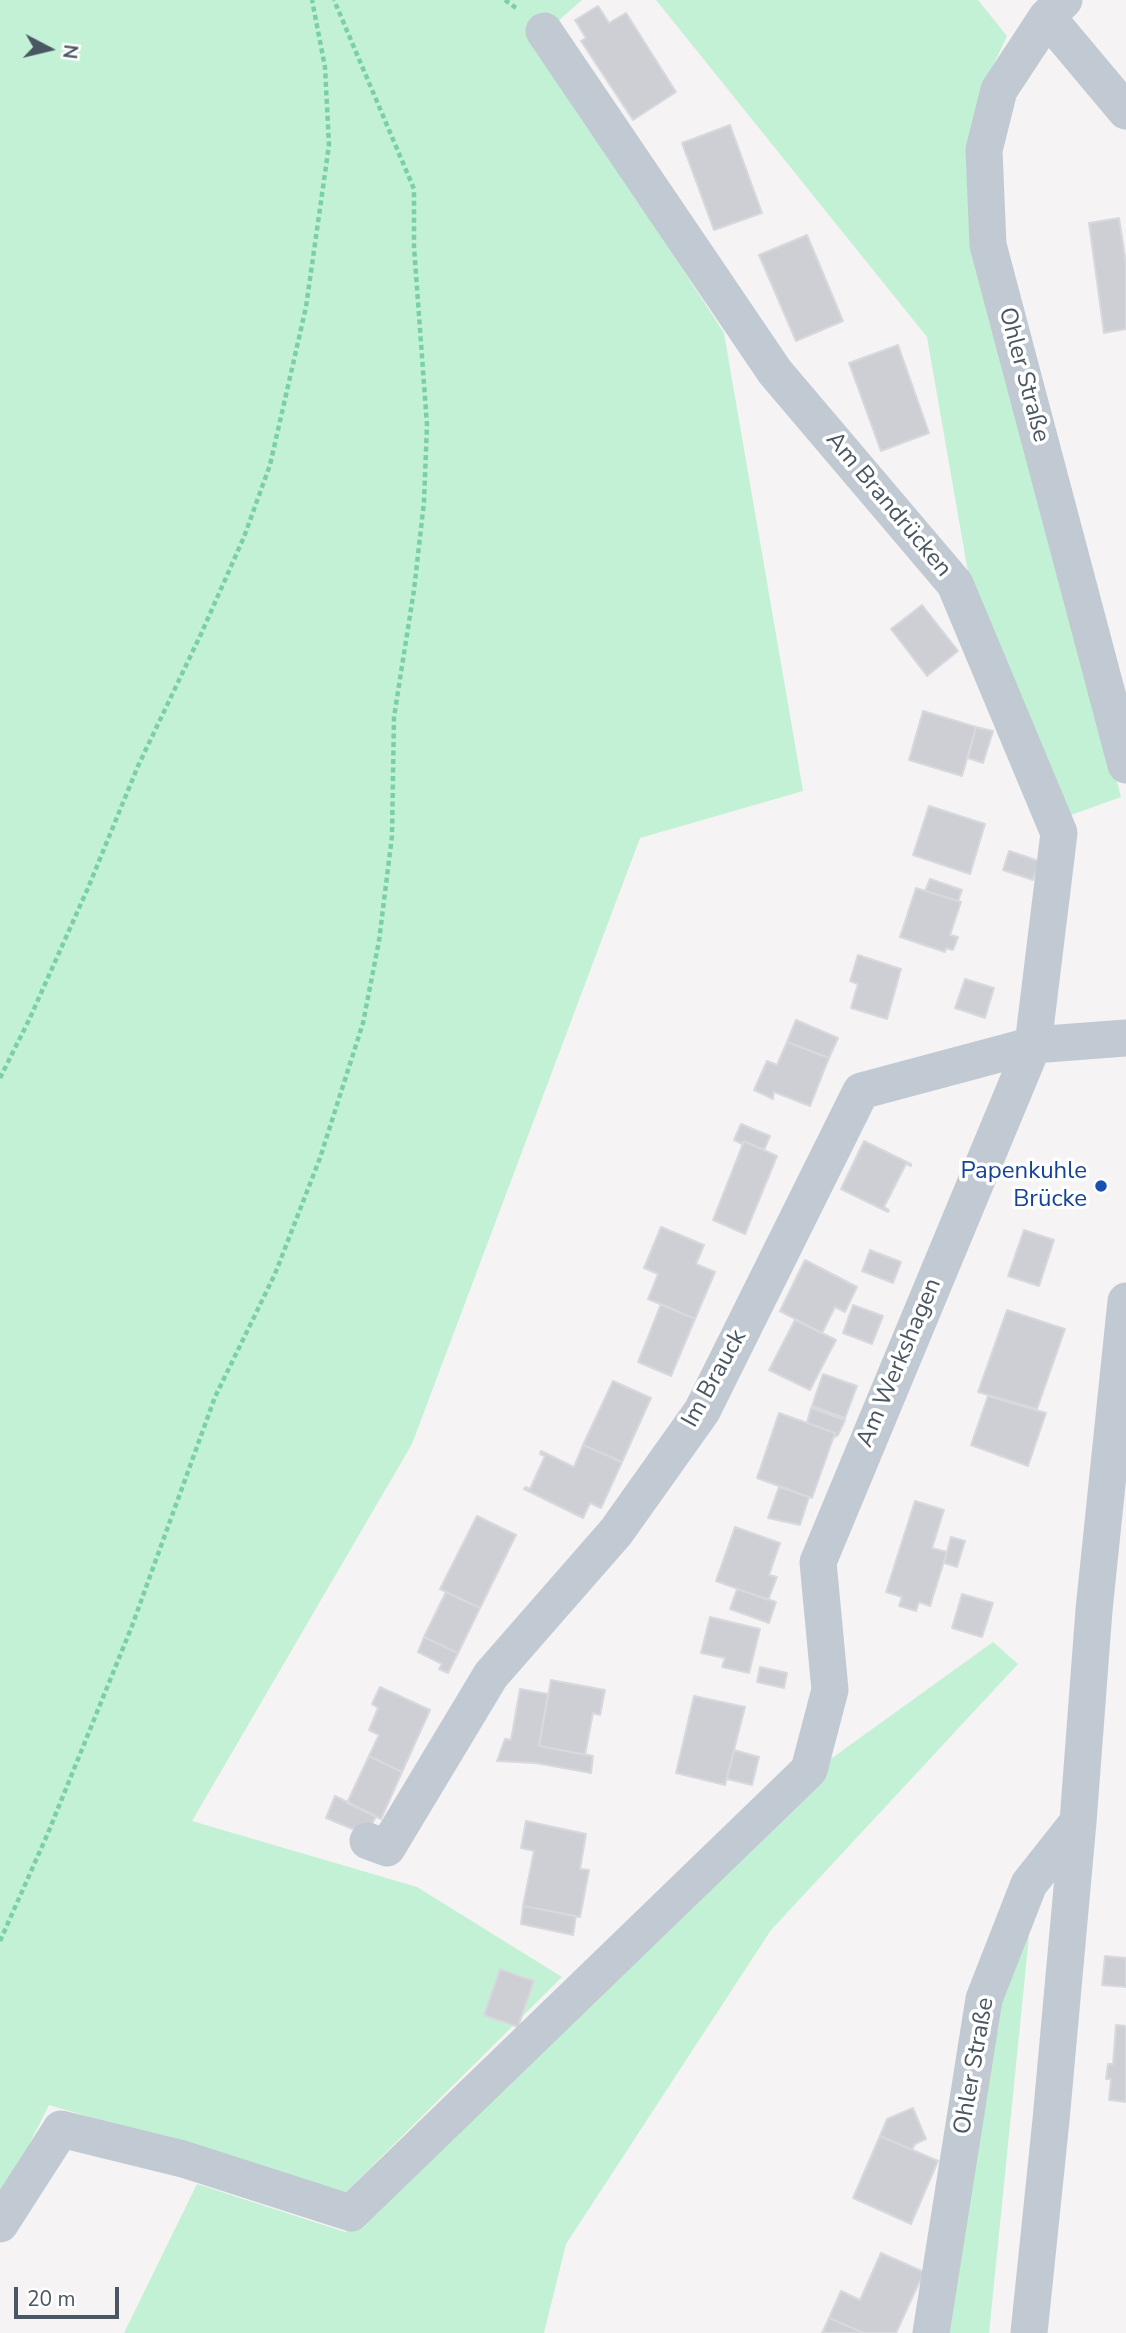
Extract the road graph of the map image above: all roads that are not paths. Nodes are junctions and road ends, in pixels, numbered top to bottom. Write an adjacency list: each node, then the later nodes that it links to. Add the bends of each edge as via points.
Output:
1 (1056, 9): 3 (street); 4 (street, Ohler Straße, via 999,90 984,150 988,245)
2 (544, 30): 6 (street, Am Brandrücken, via 775,372 955,584 1059,834)
3 (1126, 111)
4 (1126, 765)
5 (1126, 1038): 6 (street, Im Brauck)
6 (1033, 1045): 9 (street, Im Brauck, via 861,1091 702,1411 615,1532 491,1675 387,1848); 10 (street, Am Werkshagen, via 818,1562 830,1690 808,1770 351,2213 183,2159 61,2129)
7 (1126, 1301): 8 (street, via 1094,1610)
8 (1079, 1816): 11 (street, Ohler Straße, via 1029,1884 984,1999); 12 (street)
9 (368, 1841)
10 (0, 2224)
11 (931, 2333)
12 (1028, 2333)

